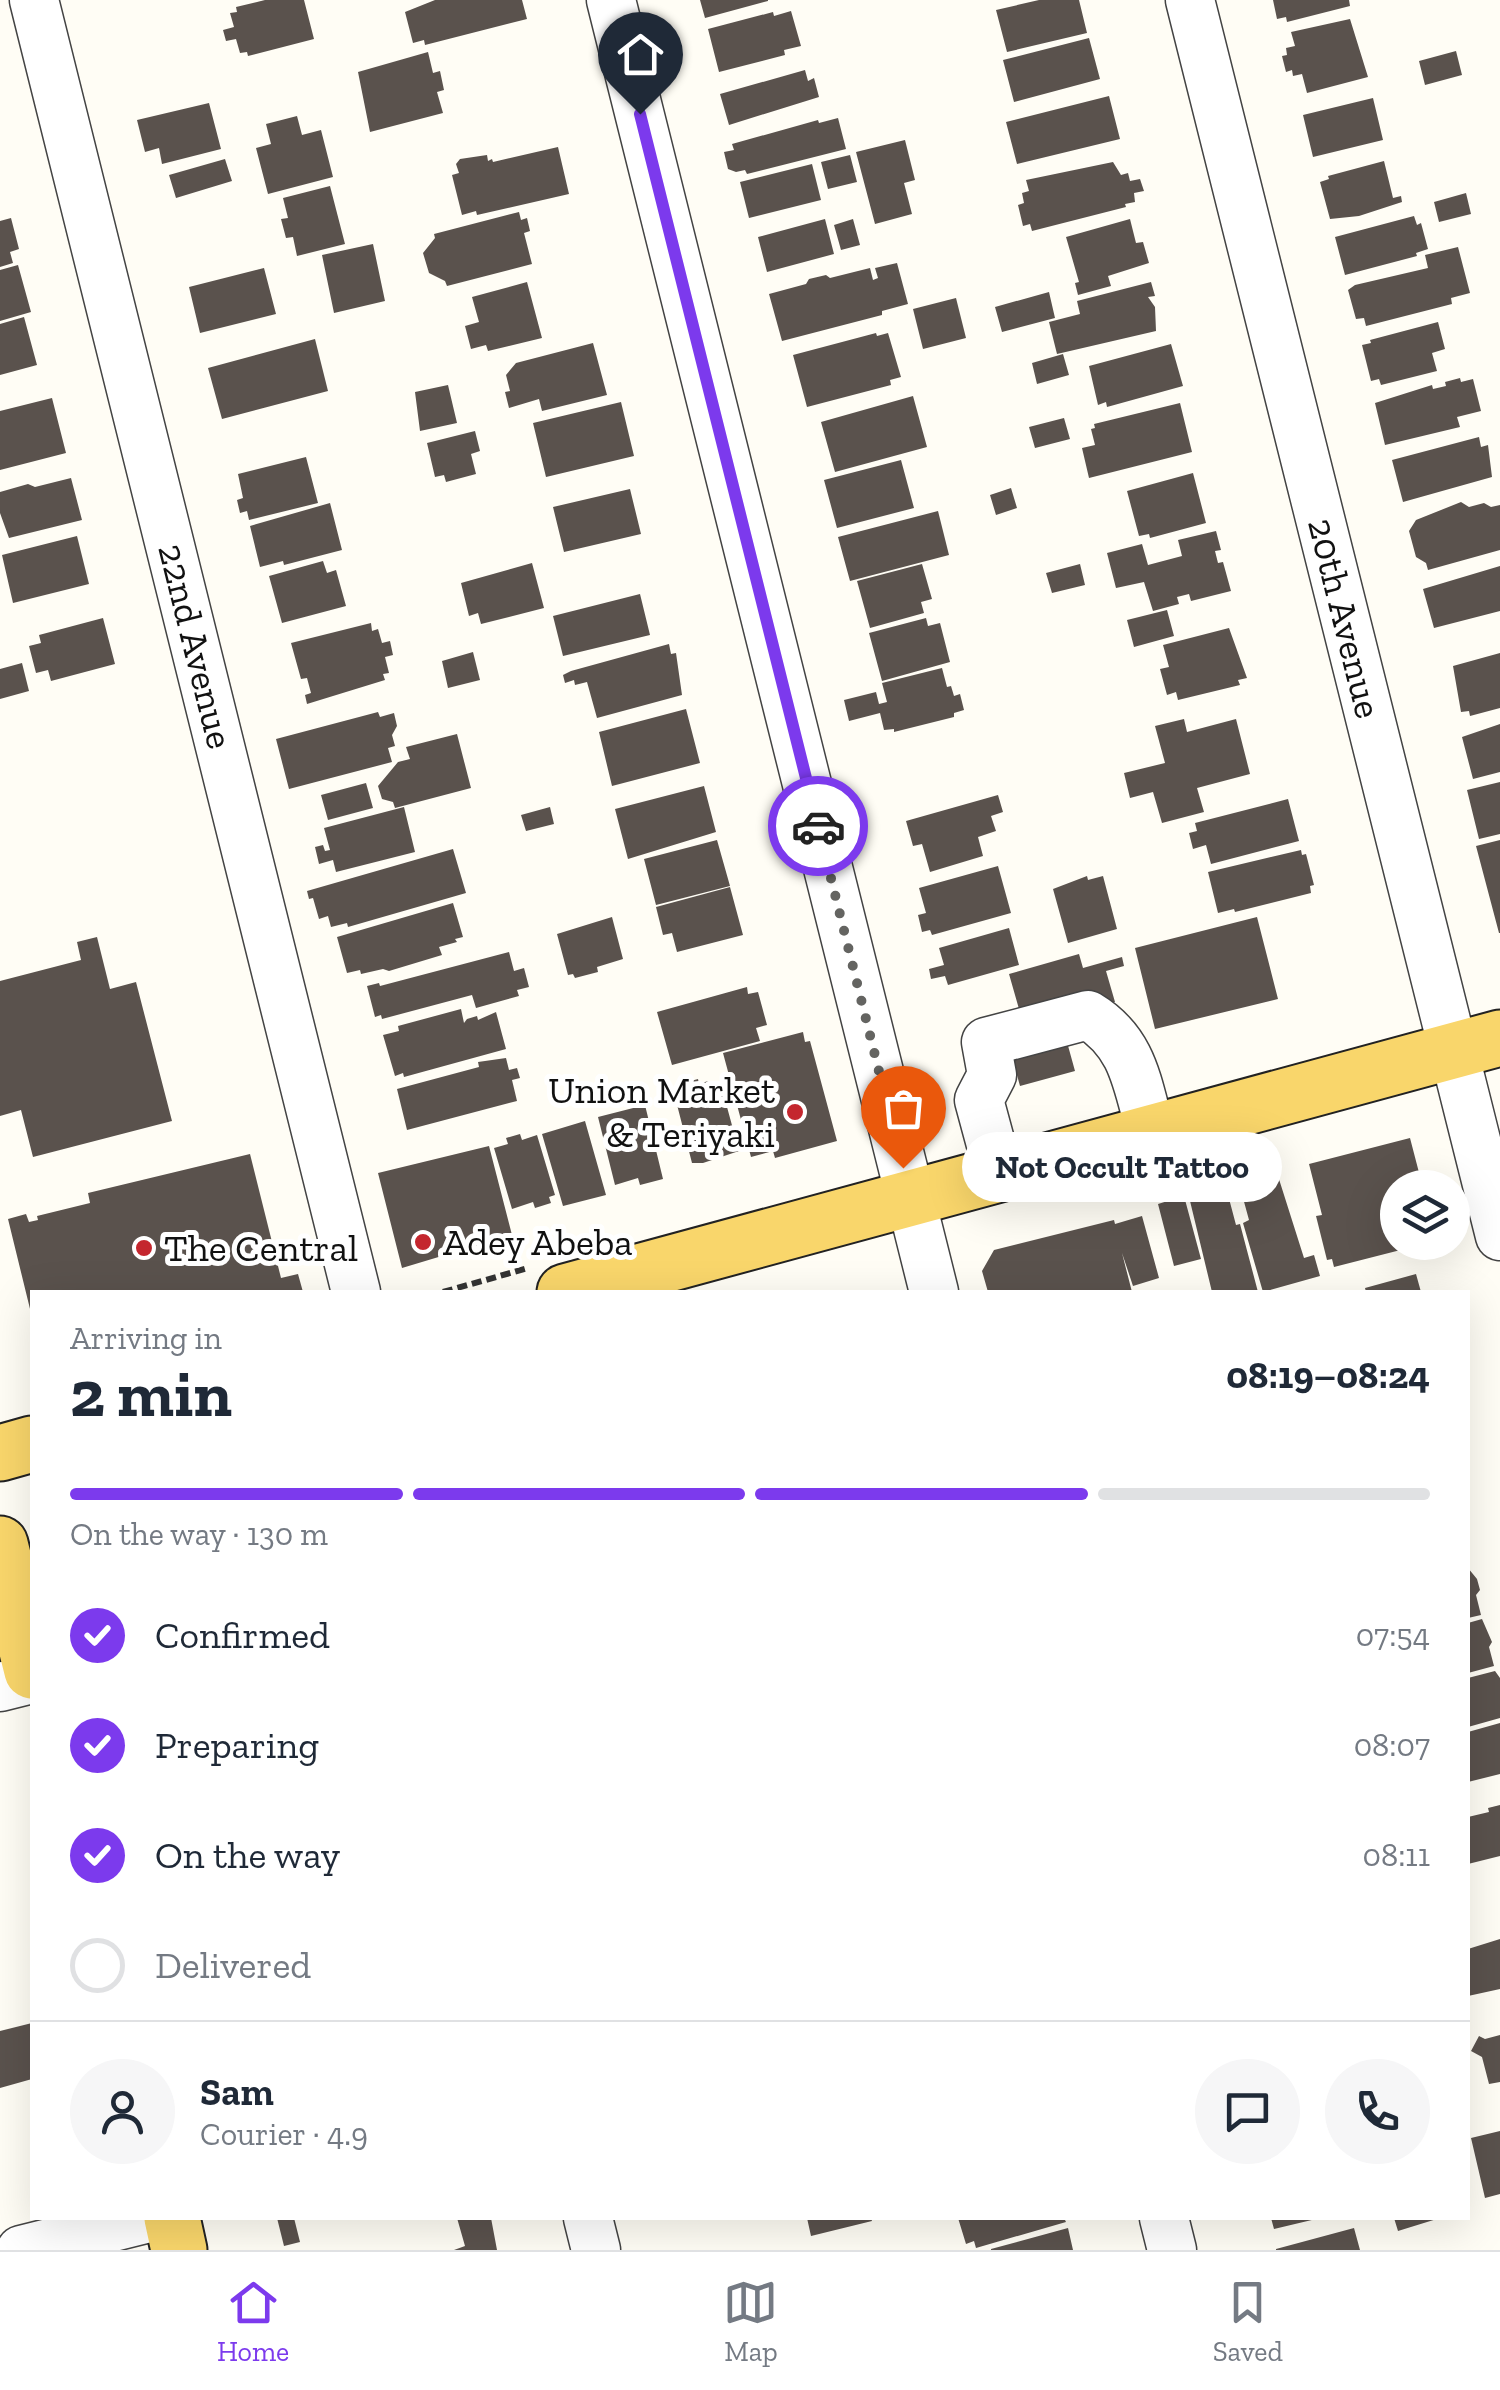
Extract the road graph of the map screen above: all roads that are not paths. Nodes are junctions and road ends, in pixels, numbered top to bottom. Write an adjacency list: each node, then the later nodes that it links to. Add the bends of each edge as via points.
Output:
1 (34, 0): 9 (street, 22nd Avenue)
2 (611, 0): 7 (street)
3 (1190, 0): 4 (street, 20th Avenue)
4 (1477, 1045): 5 (main road); 8 (street, 20th Avenue)
5 (1152, 1133): 6 (main road); 6 (street, via 1130,1058 1109,1028 1088,1014 986,1042 992,1075 979,1100)
6 (1000, 1174): 7 (main road)
7 (911, 1198): 10 (main road); 11 (street)
8 (1500, 1236)
9 (356, 1290)
10 (572, 1290)
11 (934, 1290)
12 (30, 1445): 13 (main road)
13 (0, 1453)
14 (0, 1544): 15 (main road)
15 (30, 1662)
16 (30, 1680): 17 (street)
17 (0, 1687)
18 (140, 2220): 22 (street)
19 (172, 2220): 23 (main road)
20 (588, 2220): 24 (street)
21 (1164, 2220): 25 (street)
22 (21, 2250)
23 (180, 2250)
24 (596, 2250)
25 (1172, 2250)

